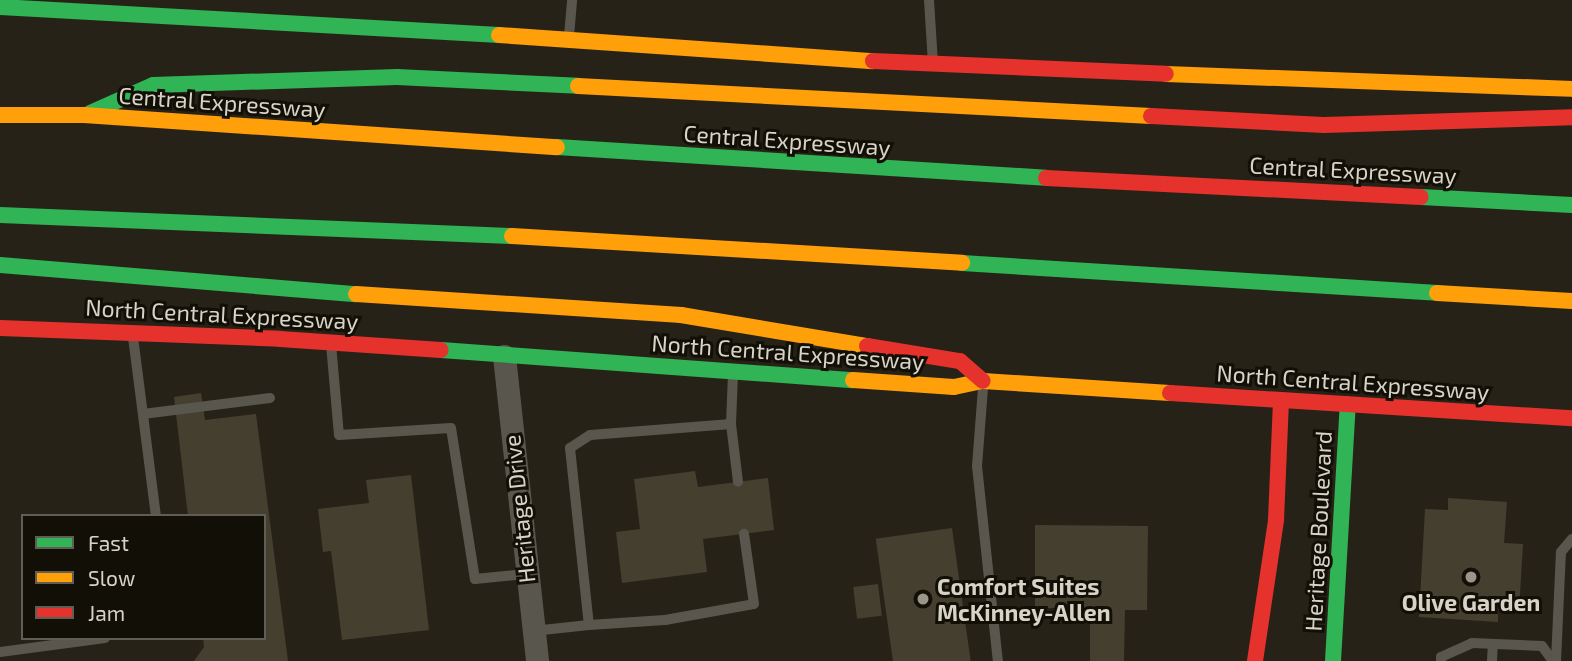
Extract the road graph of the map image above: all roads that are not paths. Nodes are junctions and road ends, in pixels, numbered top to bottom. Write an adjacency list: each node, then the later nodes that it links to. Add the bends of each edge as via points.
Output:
1 (572, 0): 4 (lane)
2 (929, 0): 5 (lane)
3 (0, 7): 4 (main road, via 202,12)
4 (568, 39): 5 (main road)
5 (933, 65): 6 (main road)
6 (1572, 89)
7 (0, 115): 8 (main road, Central Expressway)
8 (84, 115): 9 (main road, via 153,85 397,78 1324,125); 10 (main road, Central Expressway, via 930,172)
9 (1572, 117)
10 (1572, 205)
11 (0, 215): 13 (main road, via 524,236)
12 (0, 265): 19 (main road, via 337,293 681,314 960,361)
13 (1572, 302)
14 (0, 328): 15 (main road, North Central Expressway)
15 (132, 331): 16 (main road, North Central Expressway); 23 (lane)
16 (331, 342): 17 (main road, North Central Expressway); 30 (lane, via 338,435 451,428 475,579)
17 (504, 356): 18 (main road, North Central Expressway); 30 (street, Heritage Drive)
18 (733, 371): 19 (main road, North Central Expressway, via 954,387); 25 (lane)
19 (984, 381): 21 (main road, North Central Expressway); 37 (lane, via 977,466)
20 (270, 398): 23 (lane)
21 (1281, 400): 22 (main road, North Central Expressway); 38 (main road, Heritage Boulevard, via 1276,520)
22 (1348, 404): 24 (main road, North Central Expressway); 39 (main road, Heritage Boulevard)
23 (143, 414): 27 (lane)
24 (1572, 418)
25 (731, 424): 26 (lane); 31 (lane, via 590,435 570,449)
26 (738, 482)
27 (156, 514)
28 (744, 534): 31 (lane, via 754,604 665,620)
29 (1572, 539): 42 (lane, via 1561,552)
30 (526, 574): 32 (street, Heritage Drive)
31 (589, 625): 32 (lane)
32 (533, 631): 36 (street, Heritage Drive)
33 (90, 640): 35 (lane)
34 (1493, 644): 40 (lane, via 1472,643); 41 (lane); 42 (lane, via 1542,646)
35 (0, 652)
36 (537, 661)
37 (998, 661)
38 (1255, 661)
39 (1333, 661)
40 (1440, 661)
41 (1492, 661)
42 (1555, 661)

